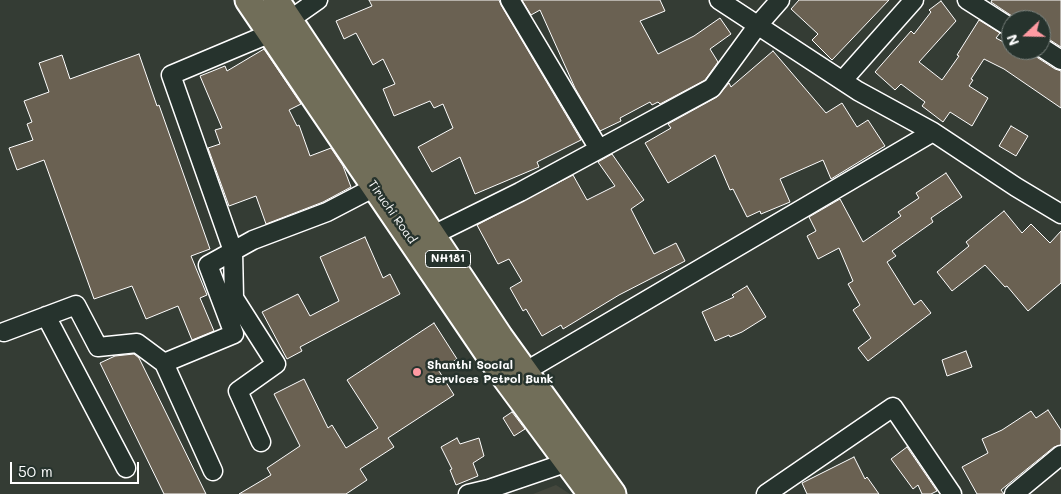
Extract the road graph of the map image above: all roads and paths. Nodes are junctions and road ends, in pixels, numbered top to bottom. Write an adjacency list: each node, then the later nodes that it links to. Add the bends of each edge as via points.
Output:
1 (248, 0): 8 (highway, Tiruchi Road / NH181)
2 (318, 0): 8 (street)
3 (510, 0): 13 (street)
4 (719, 0): 10 (street)
5 (780, 0): 10 (street)
6 (914, 0): 11 (street)
7 (966, 0): 9 (street)
8 (279, 18): 14 (highway, Tiruchi Road / NH181); 16 (highway, Tiruchi Road / NH181); 17 (street, via 171,75)
9 (1001, 22)
10 (758, 25): 11 (street); 13 (street, via 712,88)
11 (843, 80): 12 (street)
12 (933, 132): 15 (street); 21 (street)
13 (599, 149): 16 (street)
14 (375, 187): 17 (street, via 327,212); 24 (highway, Tiruchi Road / NH181, via 495,364)
15 (1061, 214)
16 (432, 236): 21 (highway, Tiruchi Road / NH181)
17 (233, 251): 20 (street, via 208,265 234,334); 22 (street, via 234,298 276,364 238,391)
18 (46, 316): 19 (street); 20 (street, via 76,305 98,348 137,343); 25 (street)
19 (4, 332)
20 (164, 364): 26 (street)
21 (526, 371): 29 (highway, Tiruchi Road / NH181)
22 (261, 442)
23 (1061, 455): 32 (street)
24 (568, 462): 27 (street); 28 (highway, Tiruchi Road / NH181)
25 (126, 468)
26 (212, 470)
27 (468, 494)
28 (591, 494)
29 (613, 494)
30 (766, 494): 31 (street, via 893,407)
31 (952, 494)
32 (1014, 494)

